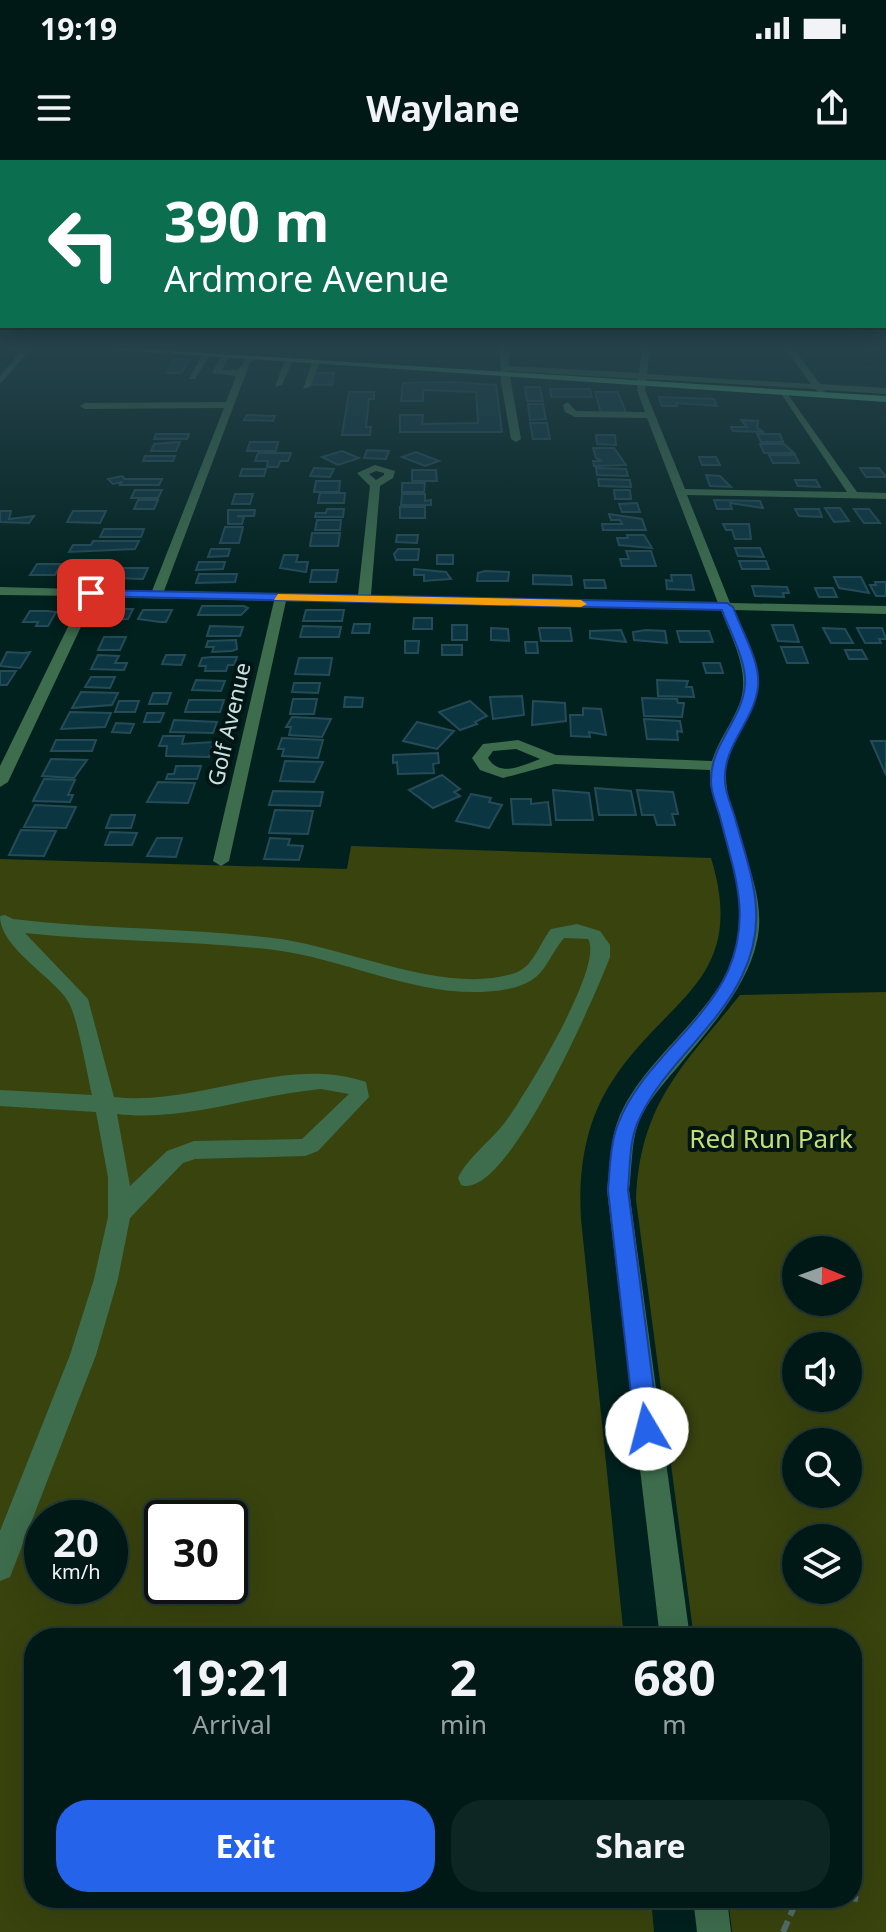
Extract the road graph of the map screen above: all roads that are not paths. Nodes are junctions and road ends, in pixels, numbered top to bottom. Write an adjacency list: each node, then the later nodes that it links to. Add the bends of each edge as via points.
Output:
1 (219, 431): 12 (street)
2 (515, 431): 5 (street)
3 (657, 431): 7 (street)
4 (810, 431): 8 (street)
5 (516, 439)
6 (375, 485): 14 (street)
7 (681, 492): 8 (street); 15 (street)
8 (854, 495): 9 (street)
9 (886, 496)
10 (0, 591): 11 (street)
11 (91, 593): 12 (street); 19 (street)
12 (156, 595): 13 (street)
13 (281, 597): 14 (street); 20 (street, Golf Avenue)
14 (364, 599): 15 (street)
15 (727, 607): 16 (street); 18 (street, via 752,686)
16 (886, 610)
17 (554, 759): 18 (street)
18 (718, 766): 27 (street, via 725,815 749,899 748,942 733,977 648,1088 627,1124 618,1190)
19 (0, 782)
20 (221, 861)
21 (4, 920): 23 (street, via 78,999); 24 (street, via 272,944 456,985 509,982 528,975 541,962 553,935 563,930 594,935 601,957 551,1071 492,1156)
22 (0, 1098): 23 (street)
23 (105, 1104): 25 (street, via 119,1177); 25 (street, via 165,1107 311,1083 359,1088 359,1097 310,1145 297,1150 212,1147 175,1157 126,1204)
24 (469, 1178)
25 (119, 1218): 26 (street, via 83,1355)
26 (0, 1567)
27 (674, 1628)
28 (711, 1908): 29 (street)
29 (714, 1932)

